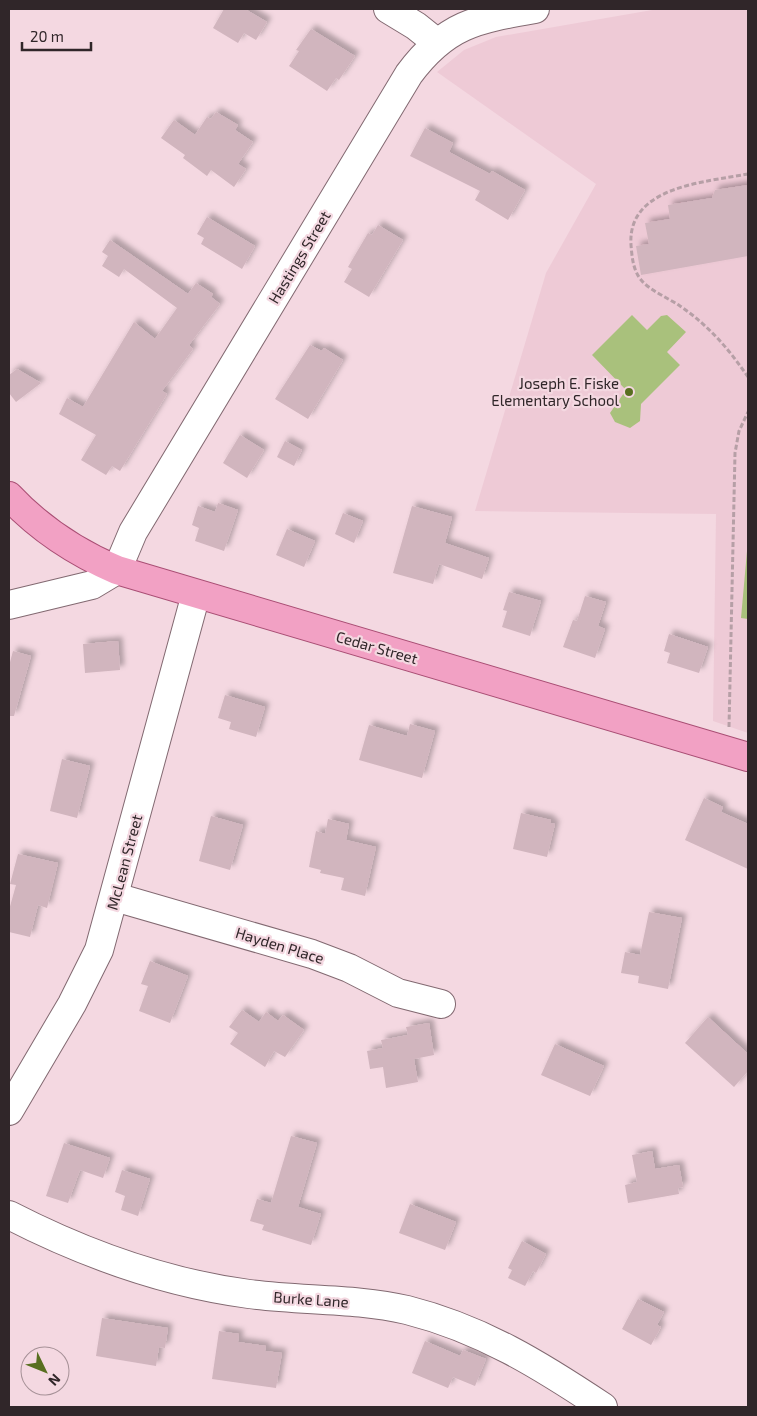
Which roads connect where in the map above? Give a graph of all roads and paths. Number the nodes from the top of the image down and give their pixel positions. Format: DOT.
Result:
graph roads {
  1 [pos="388,9"];
  2 [pos="535,9"];
  3 [pos="436,42"];
  4 [pos="748,174"];
  5 [pos="748,377"];
  6 [pos="748,412"];
  7 [pos="9,496"];
  8 [pos="117,570"];
  9 [pos="196,594"];
  10 [pos="9,606"];
  11 [pos="728,729"];
  12 [pos="748,757"];
  13 [pos="115,897"];
  14 [pos="441,1004"];
  15 [pos="9,1111"];
  16 [pos="9,1215"];
  17 [pos="603,1407"];
  1 -- 3 [label="street"];
  2 -- 3 [label="street, Hastings Street"];
  3 -- 8 [label="street, Hastings Street"];
  4 -- 5 [label="path"];
  6 -- 11 [label="path"];
  7 -- 8 [label="main road, Cedar Street"];
  8 -- 9 [label="main road, Cedar Street"];
  8 -- 10 [label="street"];
  9 -- 12 [label="main road, Cedar Street"];
  9 -- 13 [label="street, McLean Street"];
  13 -- 14 [label="street, Hayden Place"];
  13 -- 15 [label="street, McLean Street"];
  16 -- 17 [label="street, Burke Lane"];
}
